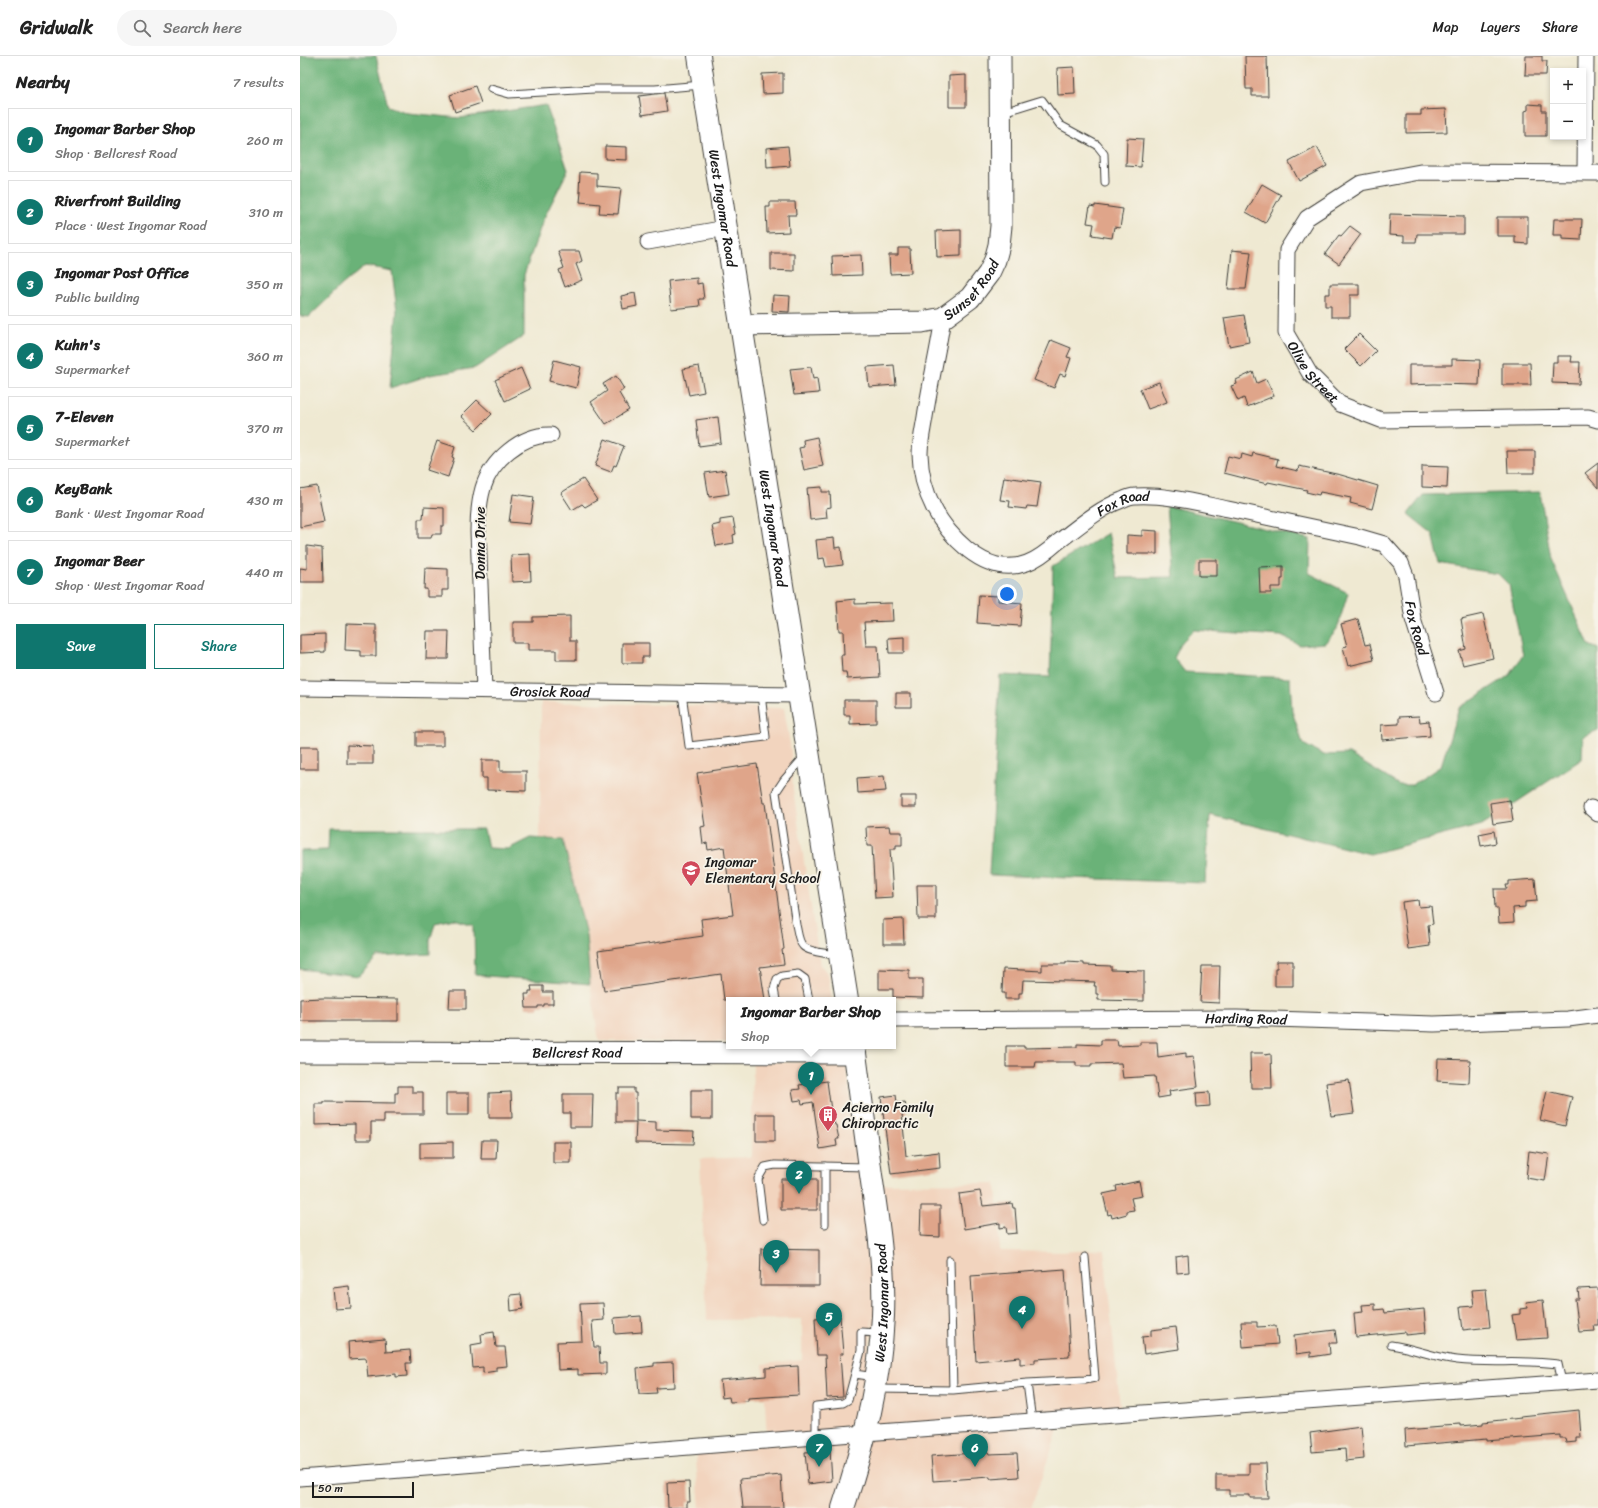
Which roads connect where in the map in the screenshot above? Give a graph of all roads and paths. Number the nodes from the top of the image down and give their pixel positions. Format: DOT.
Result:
graph roads {
  1 [pos="699,56"];
  2 [pos="1000,56"];
  3 [pos="1586,56"];
  4 [pos="704,85"];
  5 [pos="491,89"];
  6 [pos="1000,113"];
  7 [pos="1592,172"];
  8 [pos="1105,182"];
  9 [pos="726,228"];
  10 [pos="648,242"];
  11 [pos="943,318"];
  12 [pos="741,325"];
  13 [pos="1598,420"];
  14 [pos="551,435"];
  15 [pos="300,688"];
  16 [pos="484,690"];
  17 [pos="682,693"];
  18 [pos="1436,693"];
  19 [pos="761,694"];
  20 [pos="799,695"];
  21 [pos="808,752"];
  22 [pos="840,956"];
  23 [pos="775,997"];
  24 [pos="808,997"];
  25 [pos="847,997"];
  26 [pos="1598,1015"];
  27 [pos="896,1020"];
  28 [pos="780,1049"];
  29 [pos="854,1049"];
  30 [pos="300,1052"];
  31 [pos="825,1166"];
  32 [pos="870,1167"];
  33 [pos="763,1220"];
  34 [pos="826,1224"];
  35 [pos="1085,1257"];
  36 [pos="950,1260"];
  37 [pos="882,1332"];
  38 [pos="1391,1345"];
  39 [pos="855,1374"];
  40 [pos="1598,1380"];
  41 [pos="1562,1382"];
  42 [pos="876,1383"];
  43 [pos="1027,1383"];
  44 [pos="953,1390"];
  45 [pos="1032,1421"];
  46 [pos="865,1433"];
  47 [pos="816,1437"];
  48 [pos="300,1478"];
  49 [pos="843,1508"];
  1 -- 4 [label="main road, West Ingomar Road"];
  2 -- 6 [label="street, Sunset Road"];
  3 -- 7 [label="street"];
  4 -- 5 [label="lane"];
  4 -- 9 [label="main road, West Ingomar Road"];
  6 -- 8 [label="lane"];
  6 -- 11 [label="street, Sunset Road"];
  7 -- 13 [label="street, Olive Street"];
  9 -- 10 [label="street"];
  9 -- 12 [label="main road, West Ingomar Road"];
  11 -- 12 [label="street, Sunset Road"];
  11 -- 18 [label="street, Fox Road"];
  12 -- 20 [label="main road, West Ingomar Road"];
  14 -- 16 [label="street, Donna Drive"];
  15 -- 16 [label="street, Grosick Road"];
  16 -- 17 [label="street, Grosick Road"];
  17 -- 19 [label="street, Grosick Road"];
  17 -- 19 [label="lane"];
  19 -- 20 [label="street, Grosick Road"];
  20 -- 21 [label="main road, West Ingomar Road"];
  21 -- 22 [label="main road, West Ingomar Road"];
  21 -- 22 [label="lane"];
  22 -- 25 [label="main road, West Ingomar Road"];
  23 -- 24 [label="lane"];
  26 -- 27 [label="street, Harding Road"];
  28 -- 29 [label="street, Bellcrest Road"];
  28 -- 30 [label="street, Bellcrest Road"];
  29 -- 32 [label="main road, West Ingomar Road"];
  31 -- 32 [label="lane"];
  31 -- 33 [label="lane"];
  31 -- 34 [label="lane"];
  32 -- 37 [label="main road, West Ingomar Road"];
  35 -- 43 [label="lane"];
  36 -- 44 [label="lane"];
  37 -- 39 [label="lane"];
  37 -- 42 [label="main road, West Ingomar Road"];
  38 -- 41 [label="lane"];
  39 -- 42 [label="lane"];
  39 -- 47 [label="lane"];
  40 -- 41 [label="street"];
  41 -- 45 [label="street"];
  42 -- 44 [label="lane"];
  42 -- 46 [label="main road, West Ingomar Road"];
  43 -- 44 [label="lane"];
  43 -- 45 [label="lane"];
  45 -- 46 [label="street"];
  46 -- 47 [label="street"];
  46 -- 49 [label="main road, West Ingomar Road"];
  47 -- 48 [label="street"];
}
